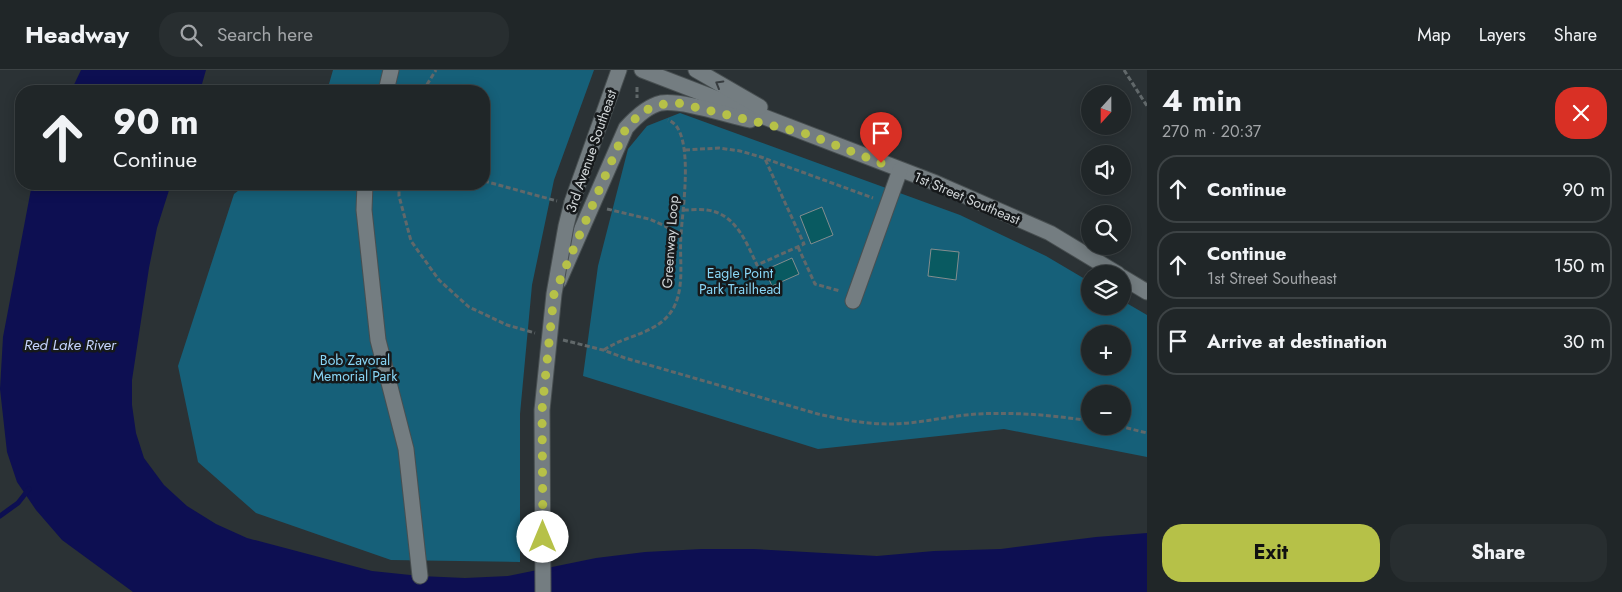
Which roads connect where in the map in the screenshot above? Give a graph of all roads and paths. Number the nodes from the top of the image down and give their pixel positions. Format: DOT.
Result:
graph roads {
  1 [pos="391,70"];
  2 [pos="436,70"];
  3 [pos="619,70"];
  4 [pos="642,70"];
  5 [pos="696,70"];
  6 [pos="1124,70"];
  7 [pos="387,85"];
  8 [pos="427,85"];
  9 [pos="637,87"];
  10 [pos="638,101"];
  11 [pos="1147,106"];
  12 [pos="662,118"];
  13 [pos="807,134"];
  14 [pos="685,150"];
  15 [pos="765,158"];
  16 [pos="900,170"];
  17 [pos="366,190"];
  18 [pos="399,190"];
  19 [pos="888,203"];
  20 [pos="684,210"];
  21 [pos="798,247"];
  22 [pos="1103,265"];
  23 [pos="1131,282"];
  24 [pos="1147,292"];
  25 [pos="554,294"];
  26 [pos="854,299"];
  27 [pos="536,333"];
  28 [pos="555,338"];
  29 [pos="603,350"];
  30 [pos="1081,419"];
  31 [pos="1131,429"];
  32 [pos="1147,433"];
  33 [pos="420,576"];
  34 [pos="543,592"];
  1 -- 7 [label="street"];
  2 -- 8 [label="path"];
  3 -- 25 [label="street, 3rd Avenue Southeast, bridge"];
  4 -- 13 [label="street, 1st Street Southeast"];
  13 -- 5 [label="street, one-way"];
  6 -- 11 [label="path"];
  9 -- 10 [label="path"];
  12 -- 14 [label="path, Greenway Loop"];
  13 -- 16 [label="street, 1st Street Southeast"];
  13 -- 25 [label="street, bridge"];
  14 -- 15 [label="path"];
  14 -- 20 [label="path, Greenway Loop"];
  15 -- 19 [label="path"];
  15 -- 21 [label="path"];
  16 -- 19 [label="street"];
  16 -- 22 [label="street, 1st Street Southeast"];
  17 -- 33 [label="street"];
  18 -- 27 [label="path"];
  19 -- 26 [label="street"];
  20 -- 21 [label="path"];
  20 -- 29 [label="path, Greenway Loop"];
  21 -- 26 [label="path"];
  23 -- 24 [label="street"];
  25 -- 34 [label="street, 3rd Avenue Southeast, bridge"];
  28 -- 29 [label="path"];
  29 -- 30 [label="path"];
  31 -- 32 [label="path"];
}
